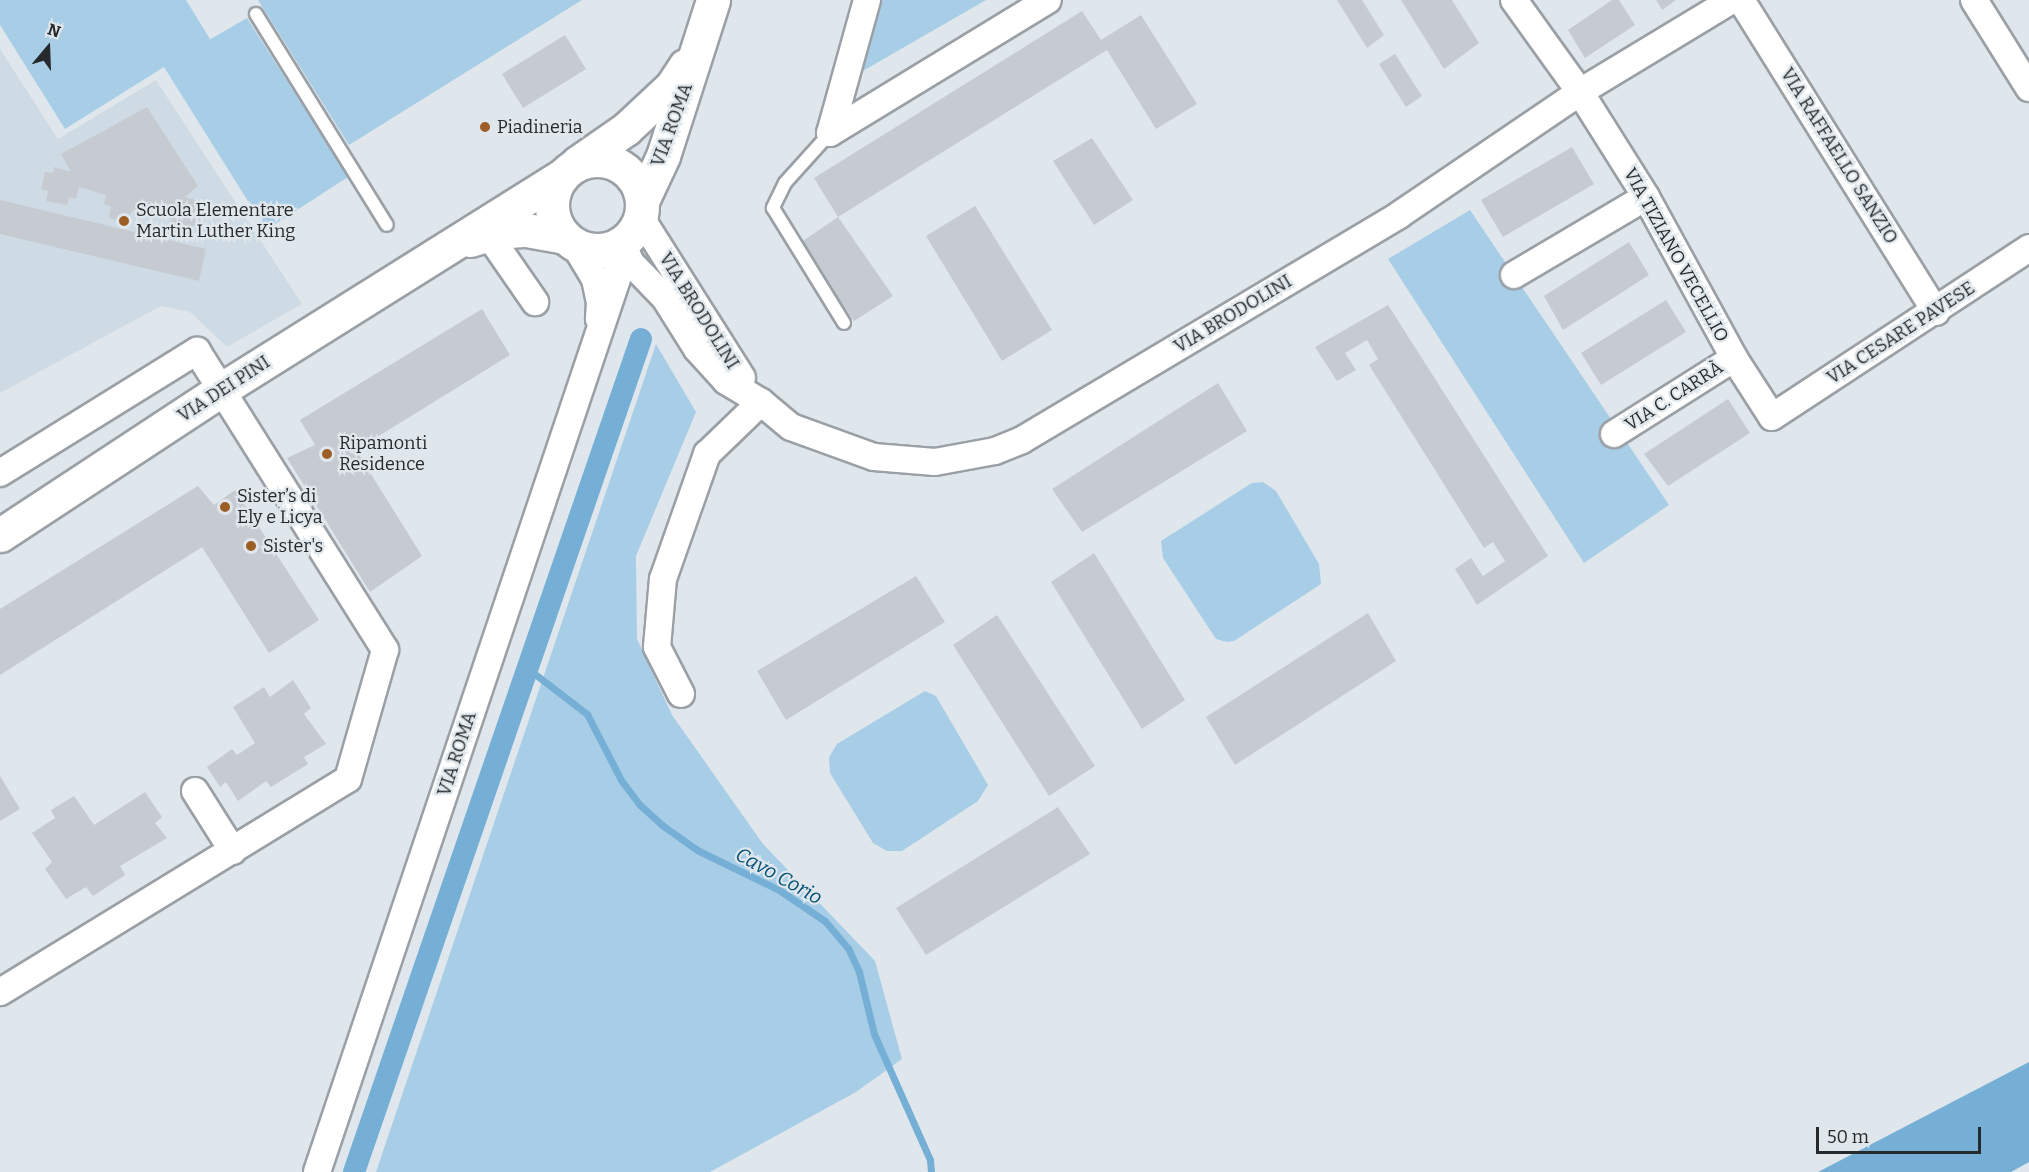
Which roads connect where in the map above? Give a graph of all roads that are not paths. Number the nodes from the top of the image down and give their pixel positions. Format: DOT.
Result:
graph roads {
  1 [pos="712,0"];
  2 [pos="867,0"];
  3 [pos="1048,0"];
  4 [pos="1514,0"];
  5 [pos="1732,0"];
  6 [pos="1741,0"];
  7 [pos="1974,0"];
  8 [pos="256,14"];
  9 [pos="698,47"];
  10 [pos="2029,88"];
  11 [pos="1580,92"];
  12 [pos="830,133"];
  13 [pos="567,170"];
  14 [pos="1646,197"];
  15 [pos="387,225"];
  16 [pos="630,227"];
  17 [pos="488,234"];
  18 [pos="569,241"];
  19 [pos="451,247"];
  20 [pos="2029,248"];
  21 [pos="1514,275"];
  22 [pos="535,302"];
  23 [pos="1936,312"];
  24 [pos="844,323"];
  25 [pos="597,337"];
  26 [pos="1734,358"];
  27 [pos="222,389"];
  28 [pos="760,402"];
  29 [pos="1772,417"];
  30 [pos="1614,435"];
  31 [pos="0,473"];
  32 [pos="0,535"];
  33 [pos="681,694"];
  34 [pos="195,791"];
  35 [pos="233,851"];
  36 [pos="0,992"];
  37 [pos="317,1172"];
  1 -- 9 [label="street, VIA ROMA"];
  2 -- 12 [label="street"];
  3 -- 12 [label="street"];
  4 -- 11 [label="street"];
  5 -- 11 [label="street, VIA BRODOLINI"];
  6 -- 23 [label="street, VIA RAFFAELLO SANZIO"];
  7 -- 10 [label="street"];
  8 -- 15 [label="lane"];
  9 -- 13 [label="street, VIA ROMA"];
  9 -- 16 [label="street, VIA ROMA"];
  11 -- 14 [label="street, VIA TIZIANO VECELLIO"];
  11 -- 28 [label="street, VIA BRODOLINI"];
  12 -- 24 [label="lane"];
  13 -- 16 [label="street"];
  13 -- 18 [label="street"];
  13 -- 19 [label="street, VIA DEI PINI"];
  14 -- 21 [label="street"];
  14 -- 26 [label="street, VIA TIZIANO VECELLIO"];
  16 -- 18 [label="street"];
  16 -- 25 [label="street, VIA ROMA"];
  16 -- 28 [label="street, VIA BRODOLINI"];
  17 -- 18 [label="street, VIA DEI PINI"];
  17 -- 19 [label="street, VIA DEI PINI"];
  17 -- 22 [label="street"];
  18 -- 25 [label="street, VIA ROMA"];
  19 -- 27 [label="street, VIA DEI PINI"];
  20 -- 23 [label="street, VIA CESARE PAVESE"];
  23 -- 29 [label="street, VIA CESARE PAVESE"];
  25 -- 37 [label="street, VIA ROMA"];
  26 -- 29 [label="street, VIA TIZIANO VECELLIO"];
  26 -- 30 [label="street, VIA C. CARRÀ"];
  27 -- 31 [label="street"];
  27 -- 32 [label="street, VIA DEI PINI"];
  27 -- 35 [label="street"];
  28 -- 33 [label="street"];
  34 -- 35 [label="street"];
  35 -- 36 [label="street"];
}
